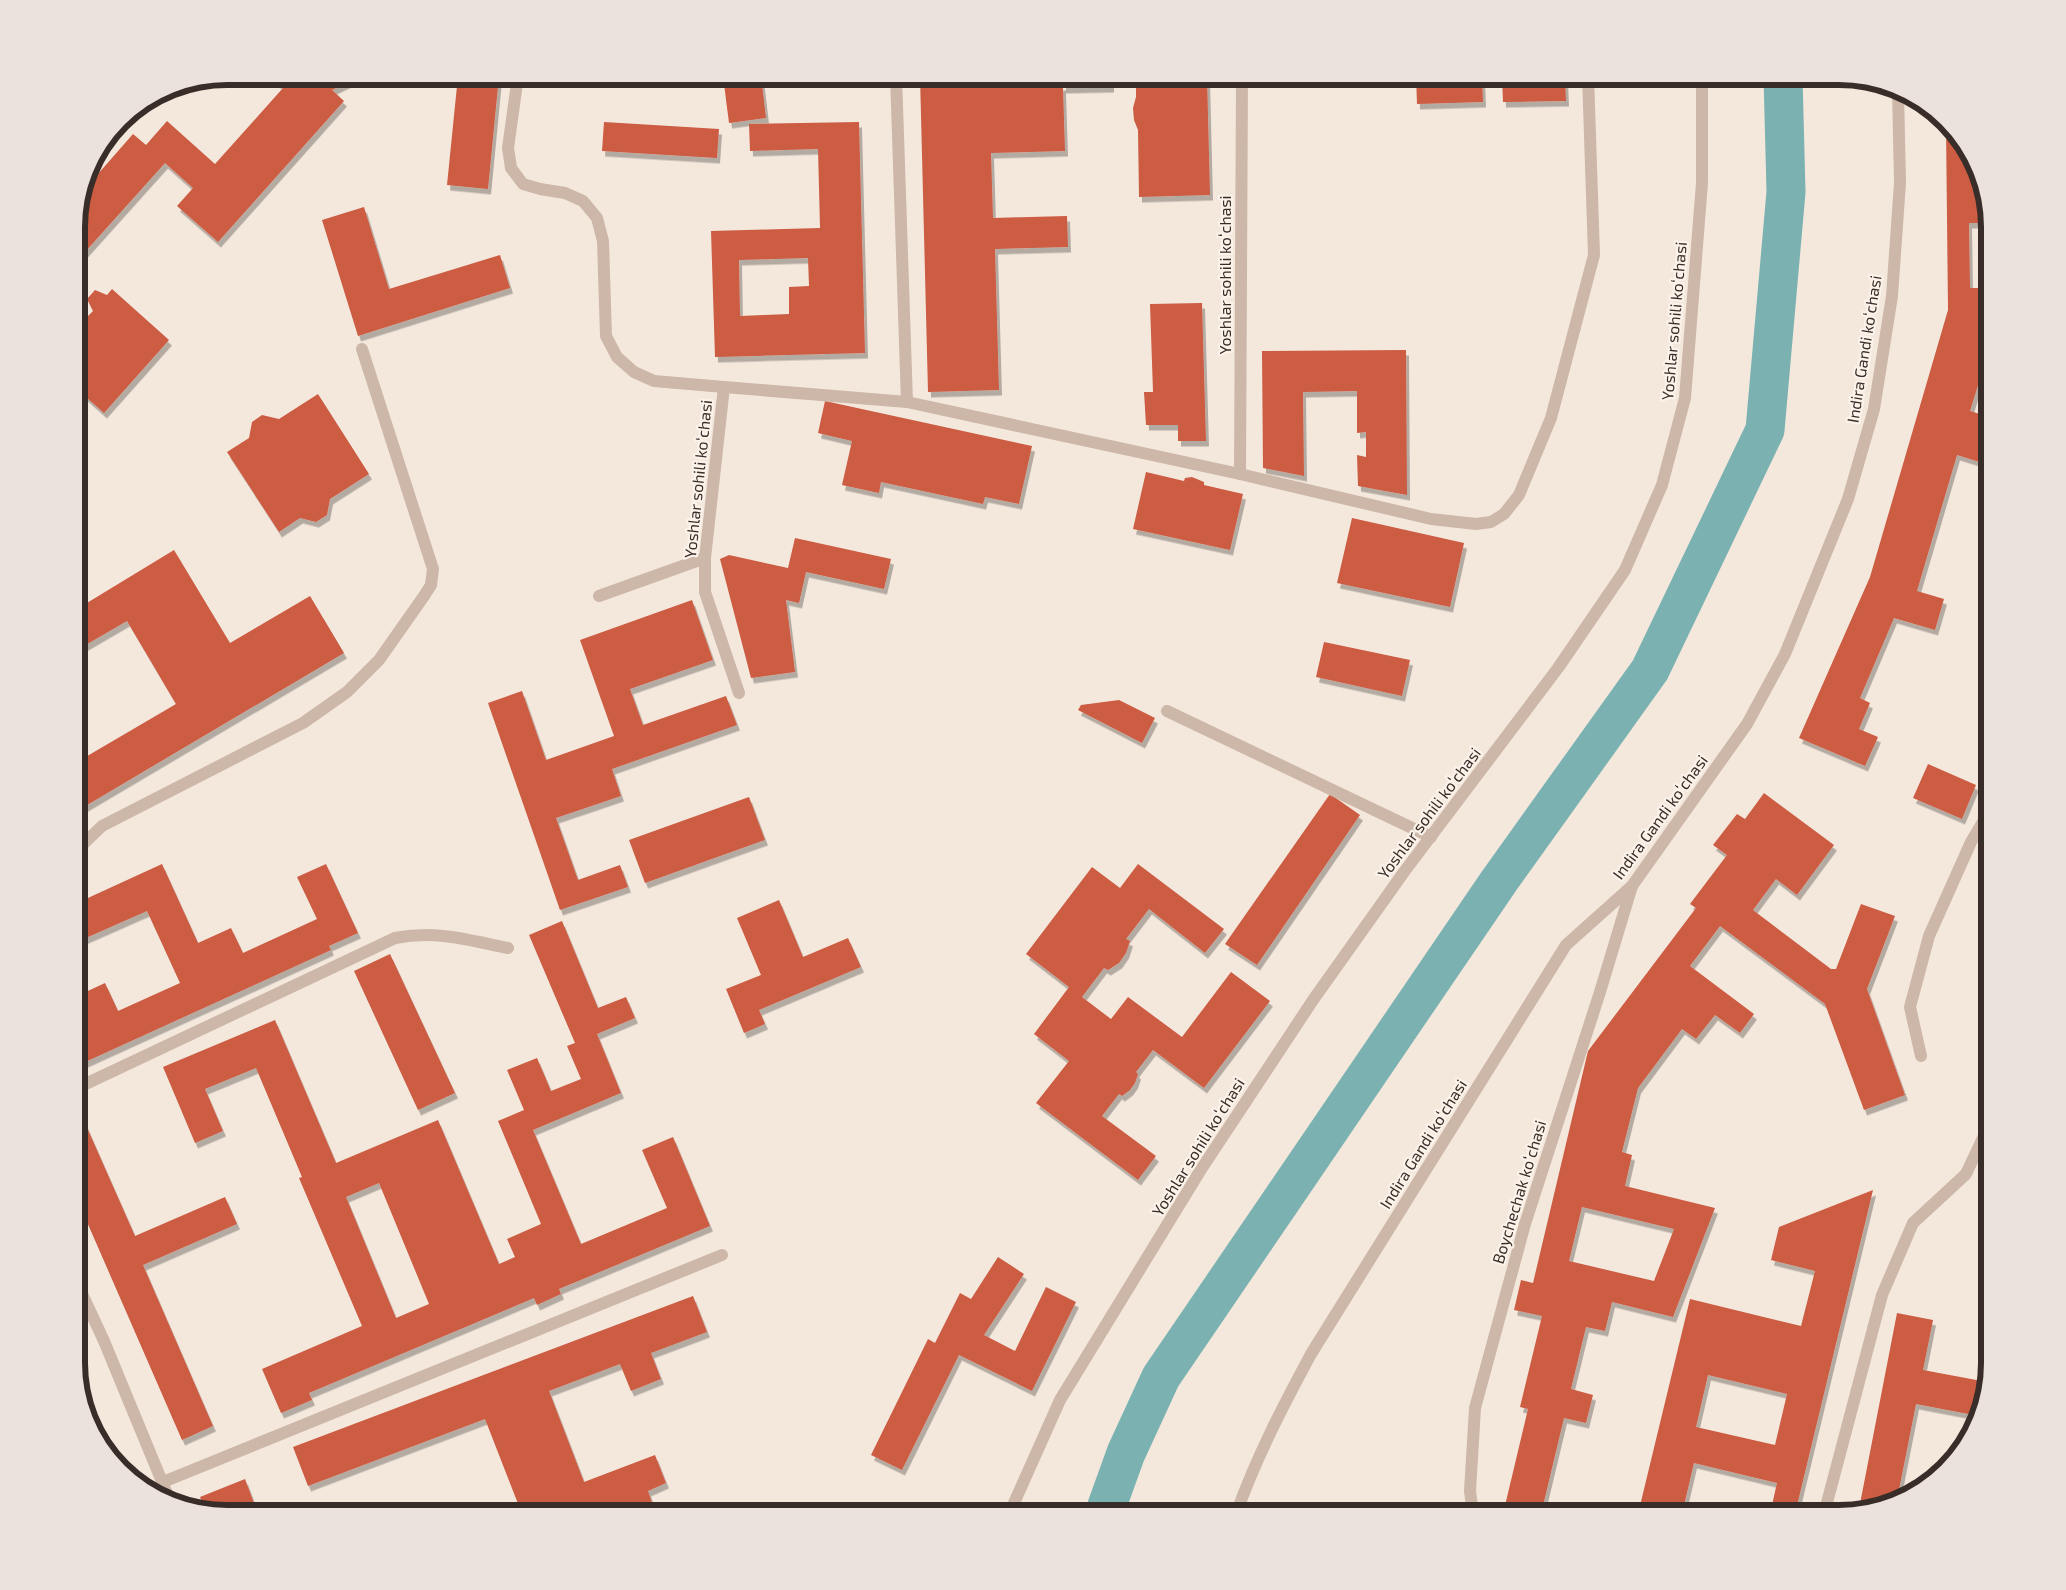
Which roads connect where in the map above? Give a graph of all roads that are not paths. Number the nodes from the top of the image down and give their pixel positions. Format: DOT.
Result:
graph roads {
  1 [pos="517,85"];
  2 [pos="896,85"];
  3 [pos="1242,85"];
  4 [pos="1588,85"];
  5 [pos="1702,85"];
  6 [pos="1898,98"];
  7 [pos="362,349"];
  8 [pos="724,387"];
  9 [pos="907,402"];
  10 [pos="1240,474"];
  11 [pos="705,558"];
  12 [pos="599,596"];
  13 [pos="739,693"];
  14 [pos="1167,711"];
  15 [pos="1981,825"];
  16 [pos="1431,837"];
  17 [pos="85,842"];
  18 [pos="1632,886"];
  19 [pos="508,948"];
  20 [pos="1921,1056"];
  21 [pos="85,1084"];
  22 [pos="1981,1142"];
  23 [pos="722,1255"];
  24 [pos="85,1302"];
  25 [pos="163,1482"];
  26 [pos="166,1491"];
  27 [pos="1014,1505"];
  28 [pos="1239,1505"];
  29 [pos="1472,1505"];
  30 [pos="1826,1505"];
  1 -- 8 [label="street"];
  2 -- 9 [label="street"];
  3 -- 10 [label="street, Yoshlar sohili koʻchasi"];
  4 -- 10 [label="street, Yoshlar sohili koʻchasi"];
  5 -- 16 [label="street, Yoshlar sohili koʻchasi"];
  6 -- 18 [label="street, Indira Gandi koʻchasi"];
  7 -- 17 [label="street"];
  8 -- 9 [label="street, Yoshlar sohili koʻchasi"];
  8 -- 11 [label="street, Yoshlar sohili koʻchasi"];
  9 -- 10 [label="street, Yoshlar sohili koʻchasi"];
  11 -- 12 [label="street"];
  11 -- 13 [label="street, Yoshlar sohili koʻchasi"];
  14 -- 16 [label="street"];
  15 -- 20 [label="street"];
  16 -- 27 [label="street, Yoshlar sohili koʻchasi"];
  18 -- 28 [label="street, Indira Gandi koʻchasi"];
  18 -- 29 [label="street, Boychechak koʻchasi"];
  19 -- 21 [label="street"];
  22 -- 30 [label="street"];
  23 -- 25 [label="street"];
  24 -- 25 [label="street"];
  25 -- 26 [label="street"];
}
